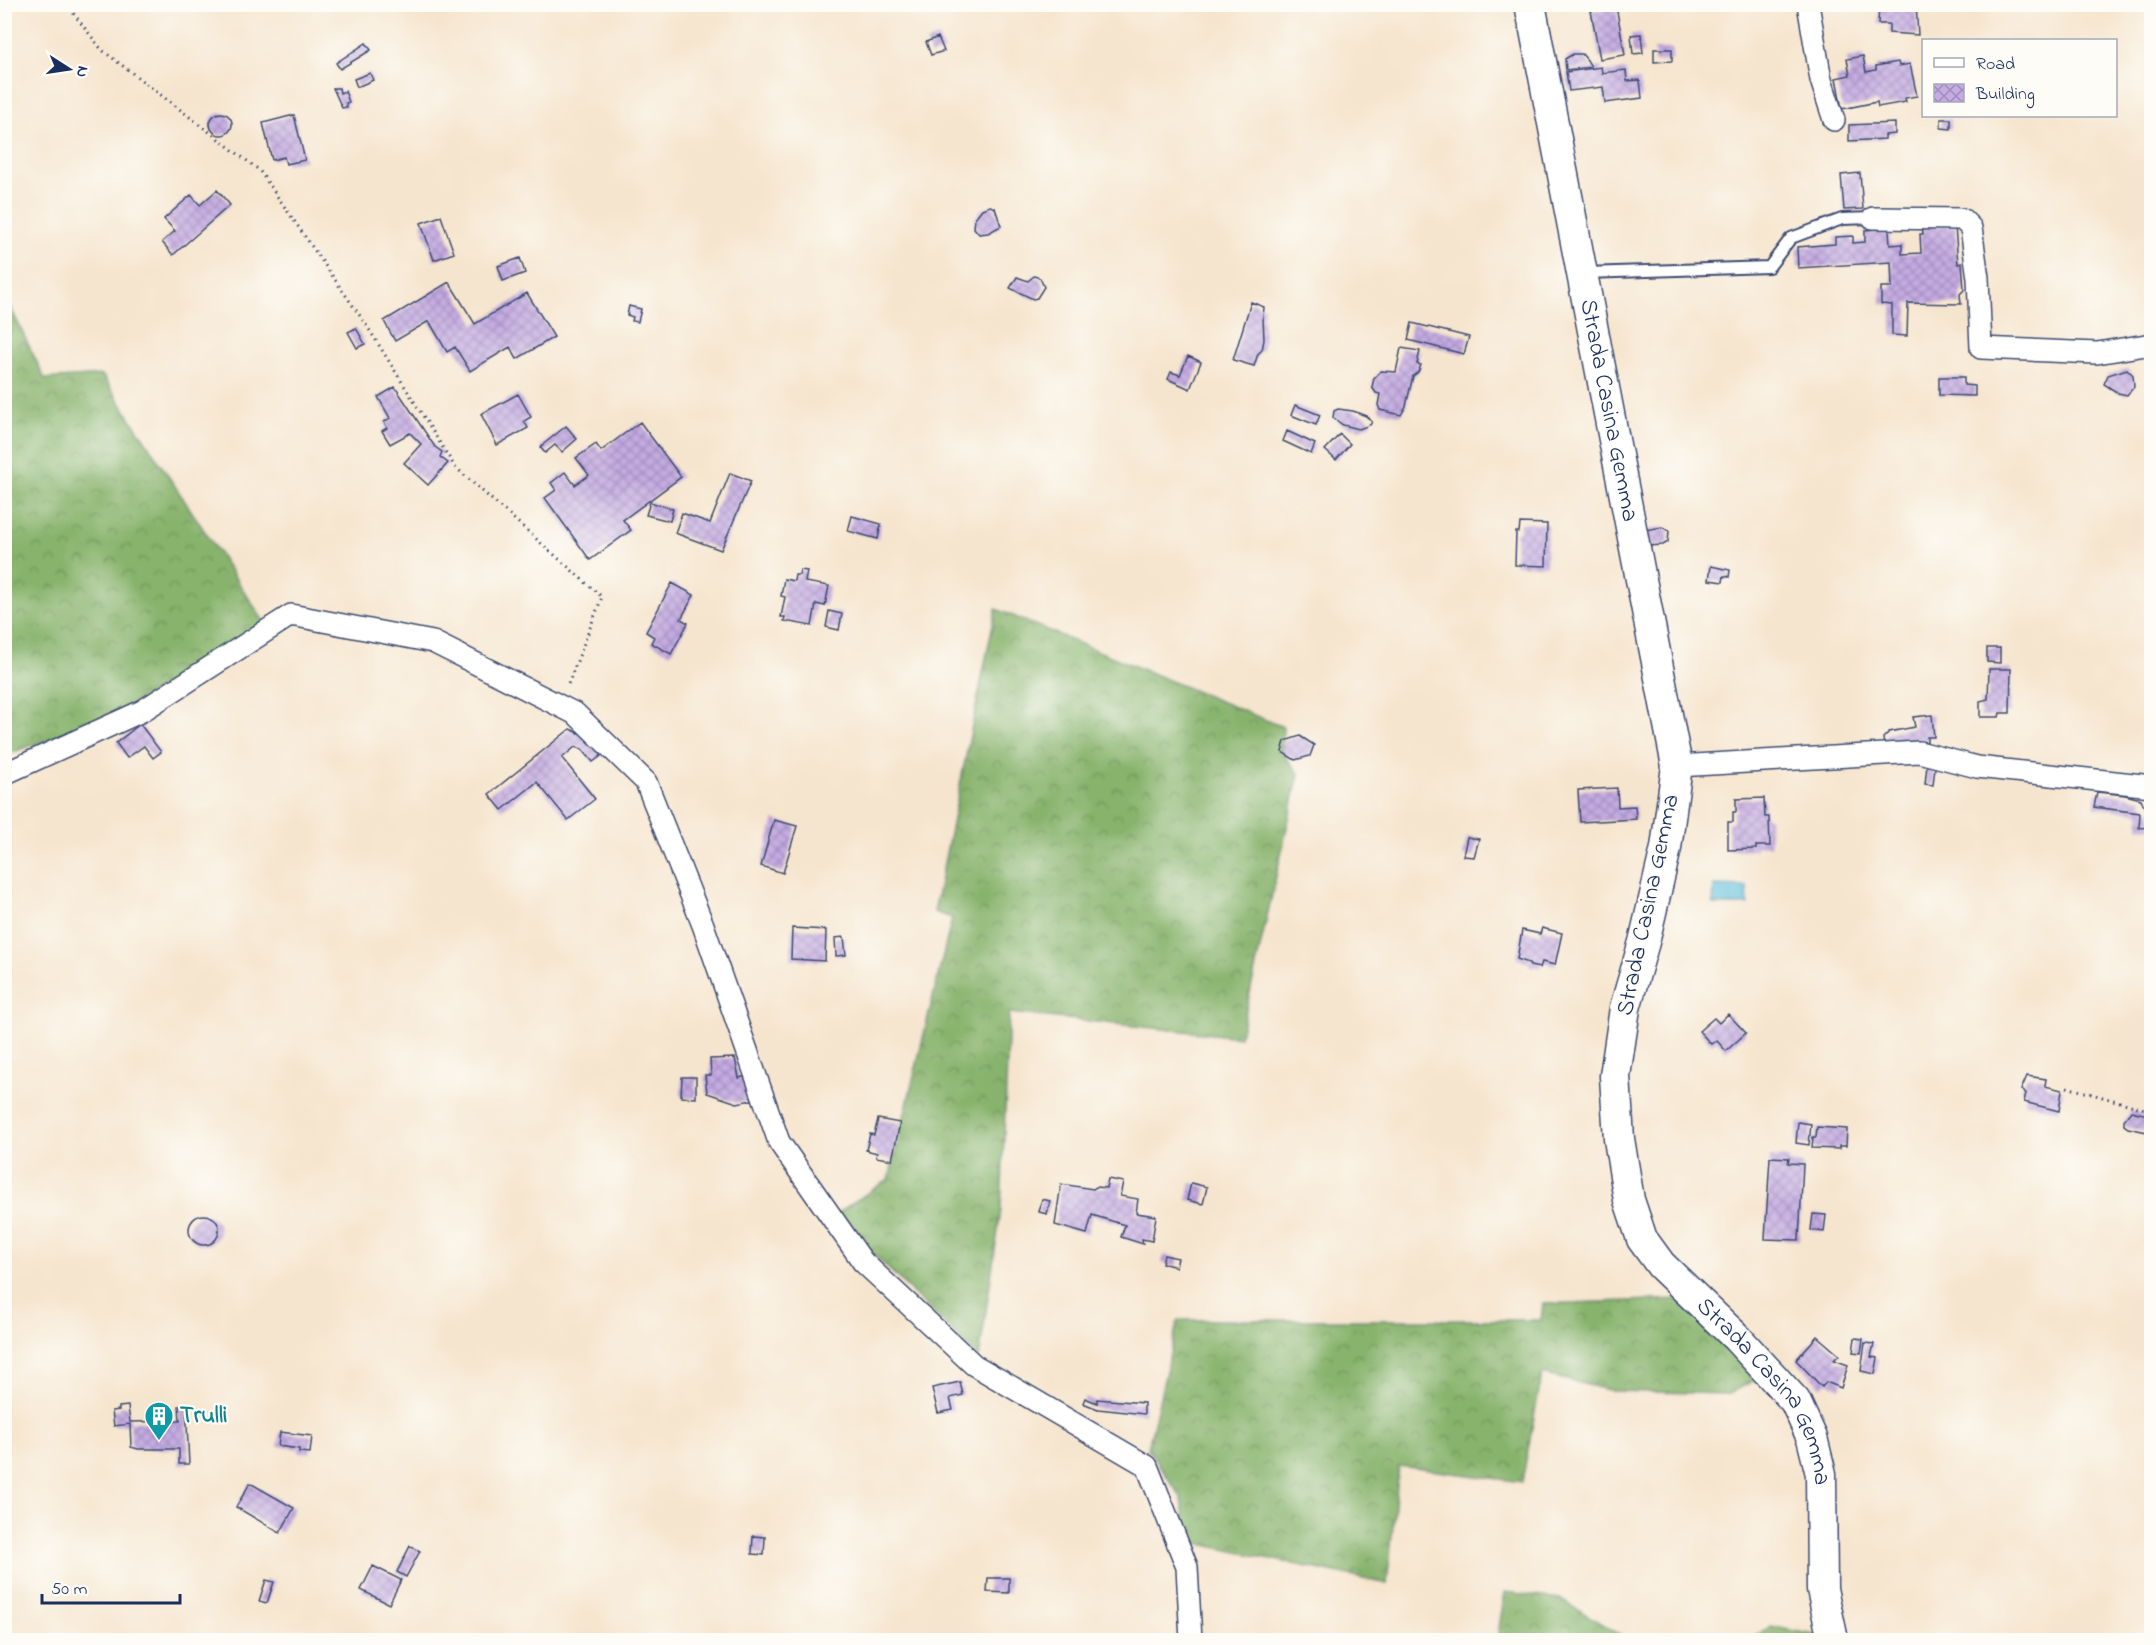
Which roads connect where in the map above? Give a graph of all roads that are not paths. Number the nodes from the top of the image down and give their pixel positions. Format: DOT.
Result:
graph roads {
  1 [pos="1530,4"];
  2 [pos="1808,4"];
  3 [pos="1834,120"];
  4 [pos="1873,218"];
  5 [pos="1582,273"];
  6 [pos="2151,344"];
  7 [pos="1677,766"];
  8 [pos="4,774"];
  9 [pos="2151,786"];
  10 [pos="1191,1641"];
  11 [pos="1833,1641"];
  1 -- 5 [label="street, Strada Casina Gemma"];
  2 -- 3 [label="street"];
  4 -- 5 [label="lane"];
  4 -- 6 [label="street"];
  5 -- 7 [label="street, Strada Casina Gemma"];
  7 -- 9 [label="street"];
  7 -- 11 [label="street, Strada Casina Gemma"];
  8 -- 10 [label="street"];
}
